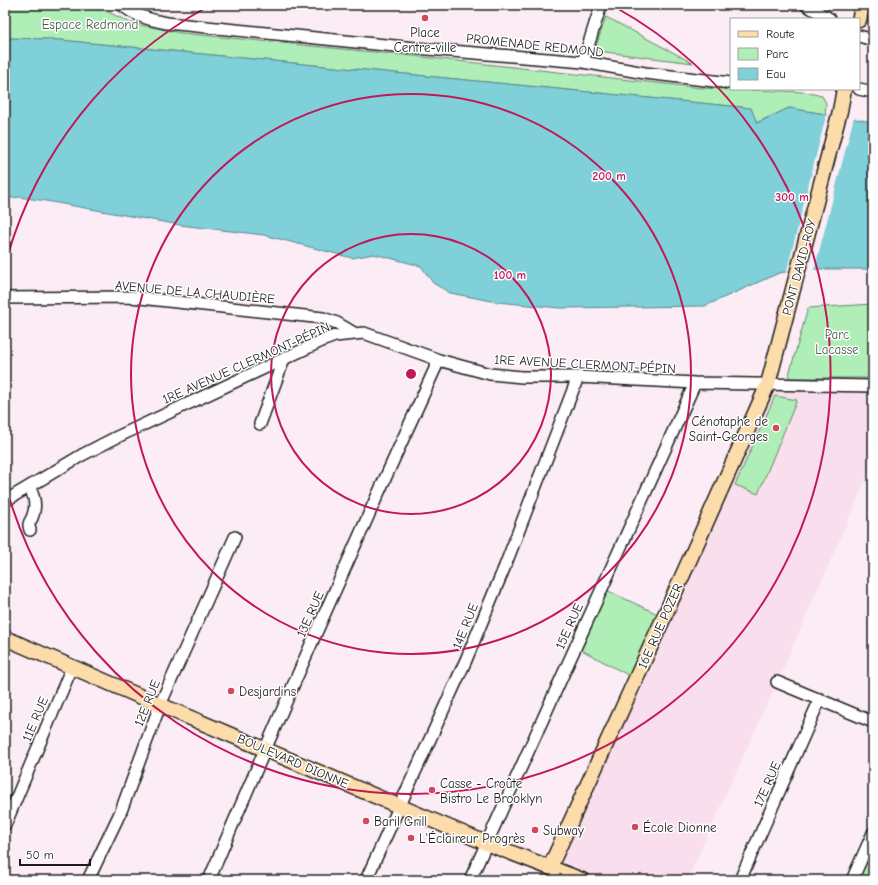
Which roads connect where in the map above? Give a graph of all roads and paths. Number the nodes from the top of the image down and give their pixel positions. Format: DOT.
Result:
graph roads {
  1 [pos="601,5"];
  2 [pos="806,5"];
  3 [pos="863,5"];
  4 [pos="123,6"];
  5 [pos="828,18"];
  6 [pos="860,18"];
  7 [pos="860,36"];
  8 [pos="873,40"];
  9 [pos="583,62"];
  10 [pos="730,83"];
  11 [pos="860,89"];
  12 [pos="844,90"];
  13 [pos="873,92"];
  14 [pos="5,298"];
  15 [pos="354,334"];
  16 [pos="284,359"];
  17 [pos="439,360"];
  18 [pos="578,377"];
  19 [pos="695,383"];
  20 [pos="768,384"];
  21 [pos="873,386"];
  22 [pos="260,424"];
  23 [pos="29,487"];
  24 [pos="5,501"];
  25 [pos="30,530"];
  26 [pos="235,537"];
  27 [pos="5,638"];
  28 [pos="72,667"];
  29 [pos="777,682"];
  30 [pos="820,699"];
  31 [pos="160,705"];
  32 [pos="873,722"];
  33 [pos="265,749"];
  34 [pos="400,805"];
  35 [pos="5,825"];
  36 [pos="873,833"];
  37 [pos="486,842"];
  38 [pos="550,867"];
  39 [pos="88,880"];
  40 [pos="209,880"];
  41 [pos="366,880"];
  42 [pos="470,880"];
  43 [pos="582,880"];
  44 [pos="740,880"];
  45 [pos="852,880"];
  1 -- 9 [label="street"];
  2 -- 5 [label="street"];
  3 -- 6 [label="main road"];
  4 -- 9 [label="street, PROMENADE REDMOND"];
  7 -- 8 [label="street"];
  9 -- 10 [label="street, PROMENADE REDMOND"];
  11 -- 13 [label="street"];
  12 -- 20 [label="main road, PONT DAVID-ROY"];
  14 -- 15 [label="street, AVENUE DE LA CHAUDIÈRE"];
  15 -- 16 [label="street, 1RE AVENUE CLERMONT-PÉPIN"];
  15 -- 17 [label="street, 1RE AVENUE CLERMONT-PÉPIN"];
  16 -- 22 [label="street"];
  16 -- 23 [label="street, 1RE AVENUE CLERMONT-PÉPIN"];
  17 -- 18 [label="street, 1RE AVENUE CLERMONT-PÉPIN"];
  17 -- 33 [label="street, 13E RUE"];
  18 -- 19 [label="street, 1RE AVENUE CLERMONT-PÉPIN"];
  18 -- 34 [label="street, 14E RUE"];
  19 -- 20 [label="street, 1RE AVENUE CLERMONT-PÉPIN"];
  19 -- 37 [label="street, 15E RUE"];
  20 -- 21 [label="street, 1RE AVENUE CLERMONT-PÉPIN"];
  20 -- 38 [label="main road, 16E RUE POZER"];
  23 -- 24 [label="street, 1RE AVENUE CLERMONT-PÉPIN"];
  23 -- 25 [label="street"];
  26 -- 31 [label="street, 12E RUE"];
  27 -- 28 [label="main road, BOULEVARD DIONNE"];
  28 -- 31 [label="main road, BOULEVARD DIONNE"];
  28 -- 35 [label="street, 11E RUE"];
  29 -- 30 [label="street"];
  30 -- 32 [label="street"];
  30 -- 44 [label="street, 17E RUE"];
  31 -- 33 [label="main road, BOULEVARD DIONNE"];
  31 -- 39 [label="street, 12E RUE"];
  33 -- 34 [label="main road, BOULEVARD DIONNE"];
  33 -- 40 [label="street, 13E RUE"];
  34 -- 37 [label="main road, BOULEVARD DIONNE"];
  34 -- 41 [label="street, 14E RUE"];
  36 -- 45 [label="street"];
  37 -- 38 [label="main road, BOULEVARD DIONNE"];
  37 -- 42 [label="street, 15E RUE"];
  38 -- 43 [label="main road, BOULEVARD DIONNE"];
}
